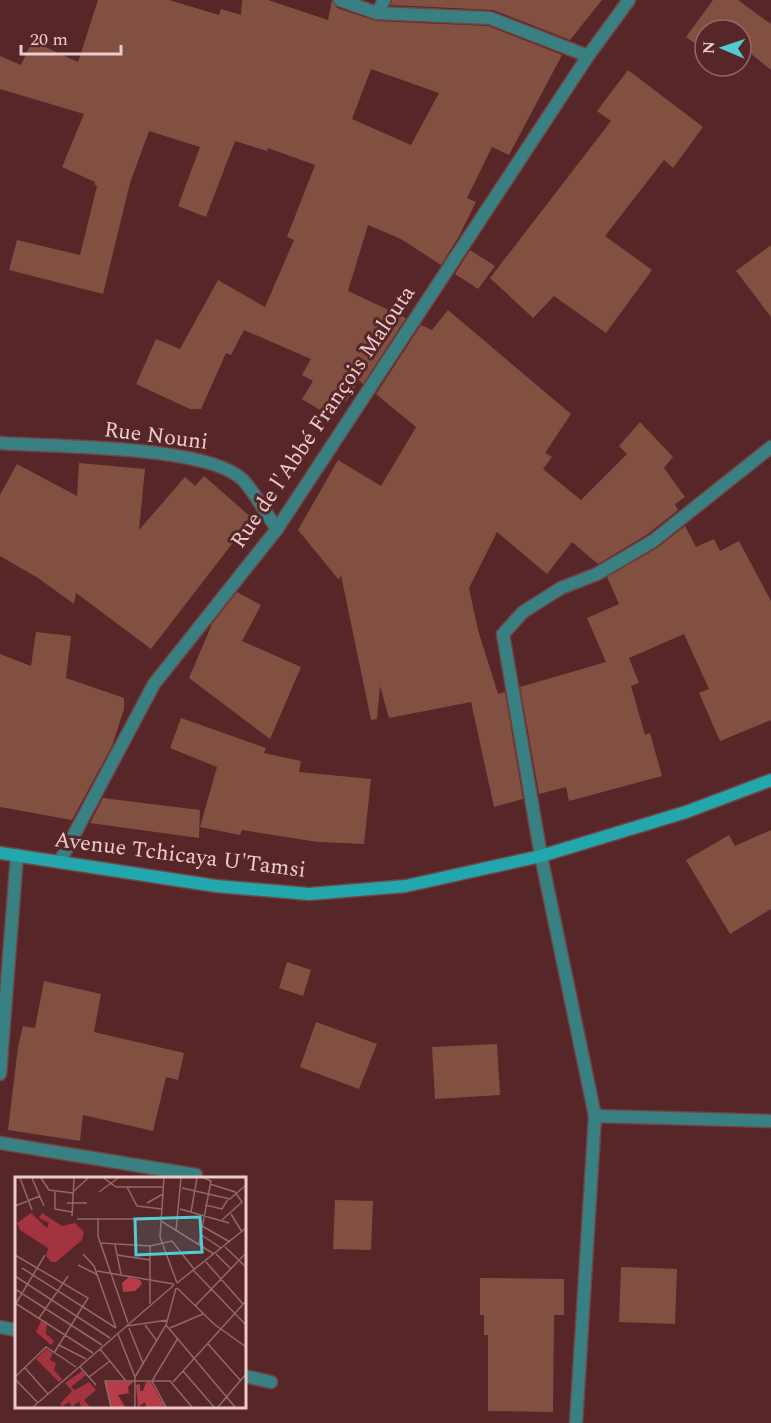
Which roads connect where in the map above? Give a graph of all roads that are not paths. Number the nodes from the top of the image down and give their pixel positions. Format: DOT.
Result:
graph roads {
  1 [pos="340,0"];
  2 [pos="384,0"];
  3 [pos="628,0"];
  4 [pos="376,13"];
  5 [pos="588,56"];
  6 [pos="0,443"];
  7 [pos="771,447"];
  8 [pos="277,529"];
  9 [pos="771,780"];
  10 [pos="0,853"];
  11 [pos="16,855"];
  12 [pos="542,856"];
  13 [pos="60,861"];
  14 [pos="0,1074"];
  15 [pos="595,1116"];
  16 [pos="771,1121"];
  17 [pos="0,1143"];
  18 [pos="196,1175"];
  19 [pos="0,1327"];
  20 [pos="15,1330"];
  21 [pos="246,1376"];
  22 [pos="271,1382"];
  23 [pos="576,1423"];
  1 -- 4 [label="street"];
  2 -- 4 [label="street"];
  3 -- 5 [label="street, Rue de l'Abbé François Malouta"];
  4 -- 5 [label="street"];
  5 -- 8 [label="street, Rue de l'Abbé François Malouta"];
  6 -- 8 [label="street, Rue Nouni"];
  7 -- 12 [label="street"];
  8 -- 13 [label="street, Rue de l'Abbé François Malouta"];
  9 -- 12 [label="street, Avenue Tchicaya U'Tamsi"];
  10 -- 11 [label="street, Avenue Tchicaya U'Tamsi"];
  11 -- 13 [label="street, Avenue Tchicaya U'Tamsi"];
  11 -- 14 [label="street"];
  12 -- 13 [label="street, Avenue Tchicaya U'Tamsi"];
  12 -- 15 [label="street"];
  15 -- 16 [label="street"];
  15 -- 23 [label="street"];
  17 -- 18 [label="street"];
  19 -- 20 [label="street"];
  21 -- 22 [label="street"];
}
